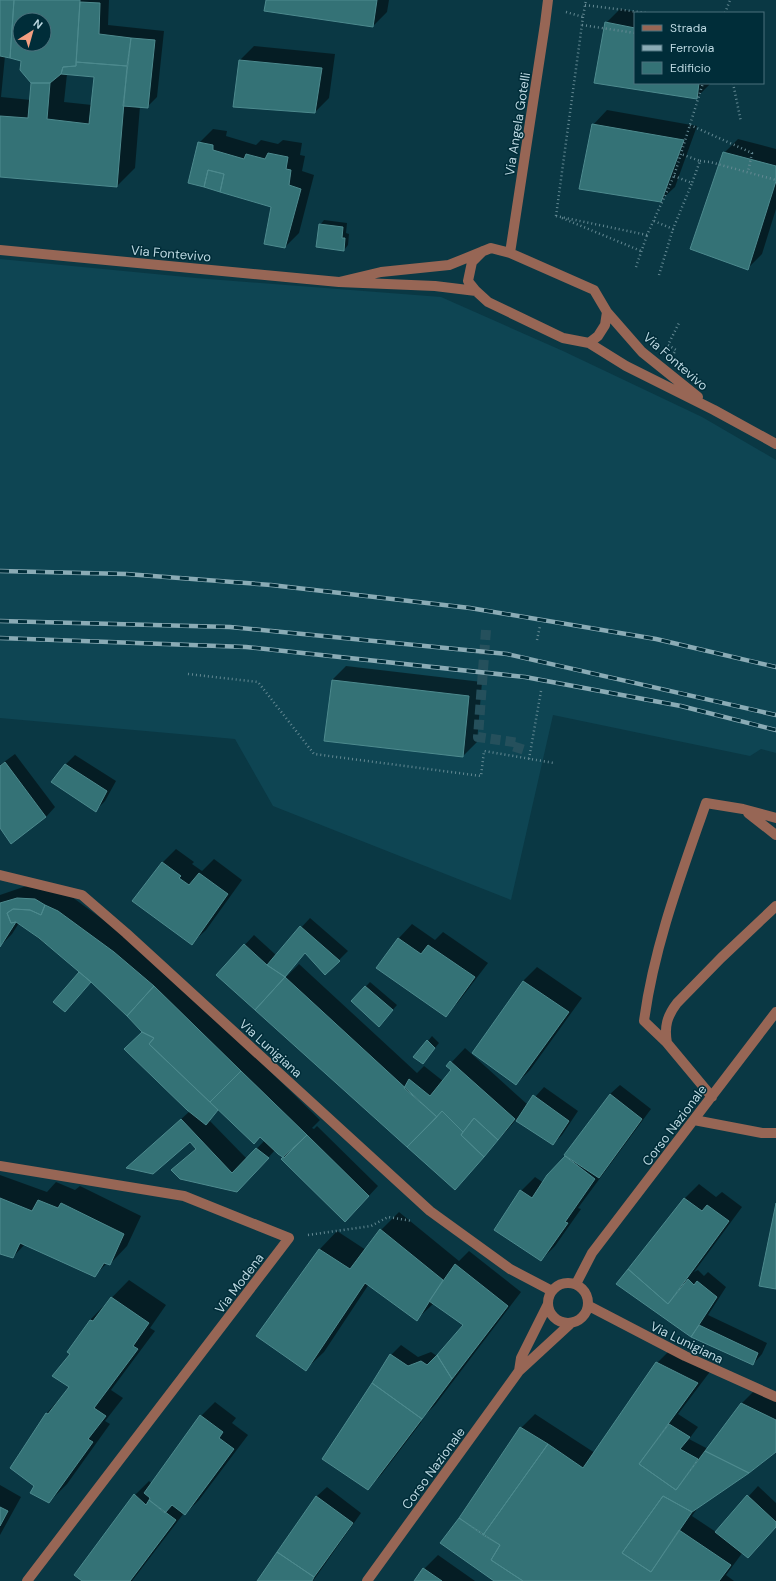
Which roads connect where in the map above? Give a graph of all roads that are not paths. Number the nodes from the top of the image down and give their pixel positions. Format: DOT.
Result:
graph roads {
  1 [pos="547,4"];
  2 [pos="0,250"];
  3 [pos="482,251"];
  4 [pos="510,253"];
  5 [pos="339,282"];
  6 [pos="476,291"];
  7 [pos="606,312"];
  8 [pos="589,343"];
  9 [pos="714,410"];
  10 [pos="776,444"];
  11 [pos="743,809"];
  12 [pos="776,818"];
  13 [pos="776,835"];
  14 [pos="0,875"];
  15 [pos="776,906"];
  16 [pos="776,1012"];
  17 [pos="667,1043"];
  18 [pos="712,1097"];
  19 [pos="694,1120"];
  20 [pos="776,1133"];
  21 [pos="0,1166"];
  22 [pos="576,1284"];
  23 [pos="552,1291"];
  24 [pos="548,1304"];
  25 [pos="589,1306"];
  26 [pos="570,1324"];
  27 [pos="519,1371"];
  28 [pos="776,1397"];
  29 [pos="28,1581"];
  30 [pos="367,1581"];
  1 -- 4 [label="street, Via Angela Gotelli"];
  2 -- 5 [label="street, Via Fontevivo"];
  3 -- 4 [label="street, Via Fontevivo"];
  3 -- 5 [label="street, Via Fontevivo"];
  3 -- 6 [label="street, Via Fontevivo"];
  4 -- 7 [label="street, Via Fontevivo"];
  5 -- 6 [label="street, Via Fontevivo"];
  6 -- 8 [label="street, Via Fontevivo"];
  7 -- 8 [label="street"];
  7 -- 9 [label="street, Via Fontevivo"];
  8 -- 9 [label="street, Via Fontevivo"];
  9 -- 10 [label="street, Via Fontevivo"];
  11 -- 12 [label="street"];
  11 -- 13 [label="street"];
  11 -- 17 [label="street"];
  14 -- 23 [label="street, Via Lunigiana"];
  15 -- 17 [label="street"];
  16 -- 18 [label="street, Corso Nazionale"];
  17 -- 18 [label="street"];
  18 -- 19 [label="street, Corso Nazionale"];
  19 -- 20 [label="street"];
  19 -- 22 [label="street, Corso Nazionale"];
  21 -- 29 [label="street, Via Modena"];
  22 -- 23 [label="street"];
  22 -- 25 [label="street"];
  23 -- 24 [label="street"];
  24 -- 26 [label="street"];
  24 -- 27 [label="street, Corso Nazionale"];
  25 -- 26 [label="street"];
  25 -- 28 [label="street, Via Lunigiana"];
  26 -- 27 [label="street, Corso Nazionale"];
  27 -- 30 [label="street, Corso Nazionale"];
}
